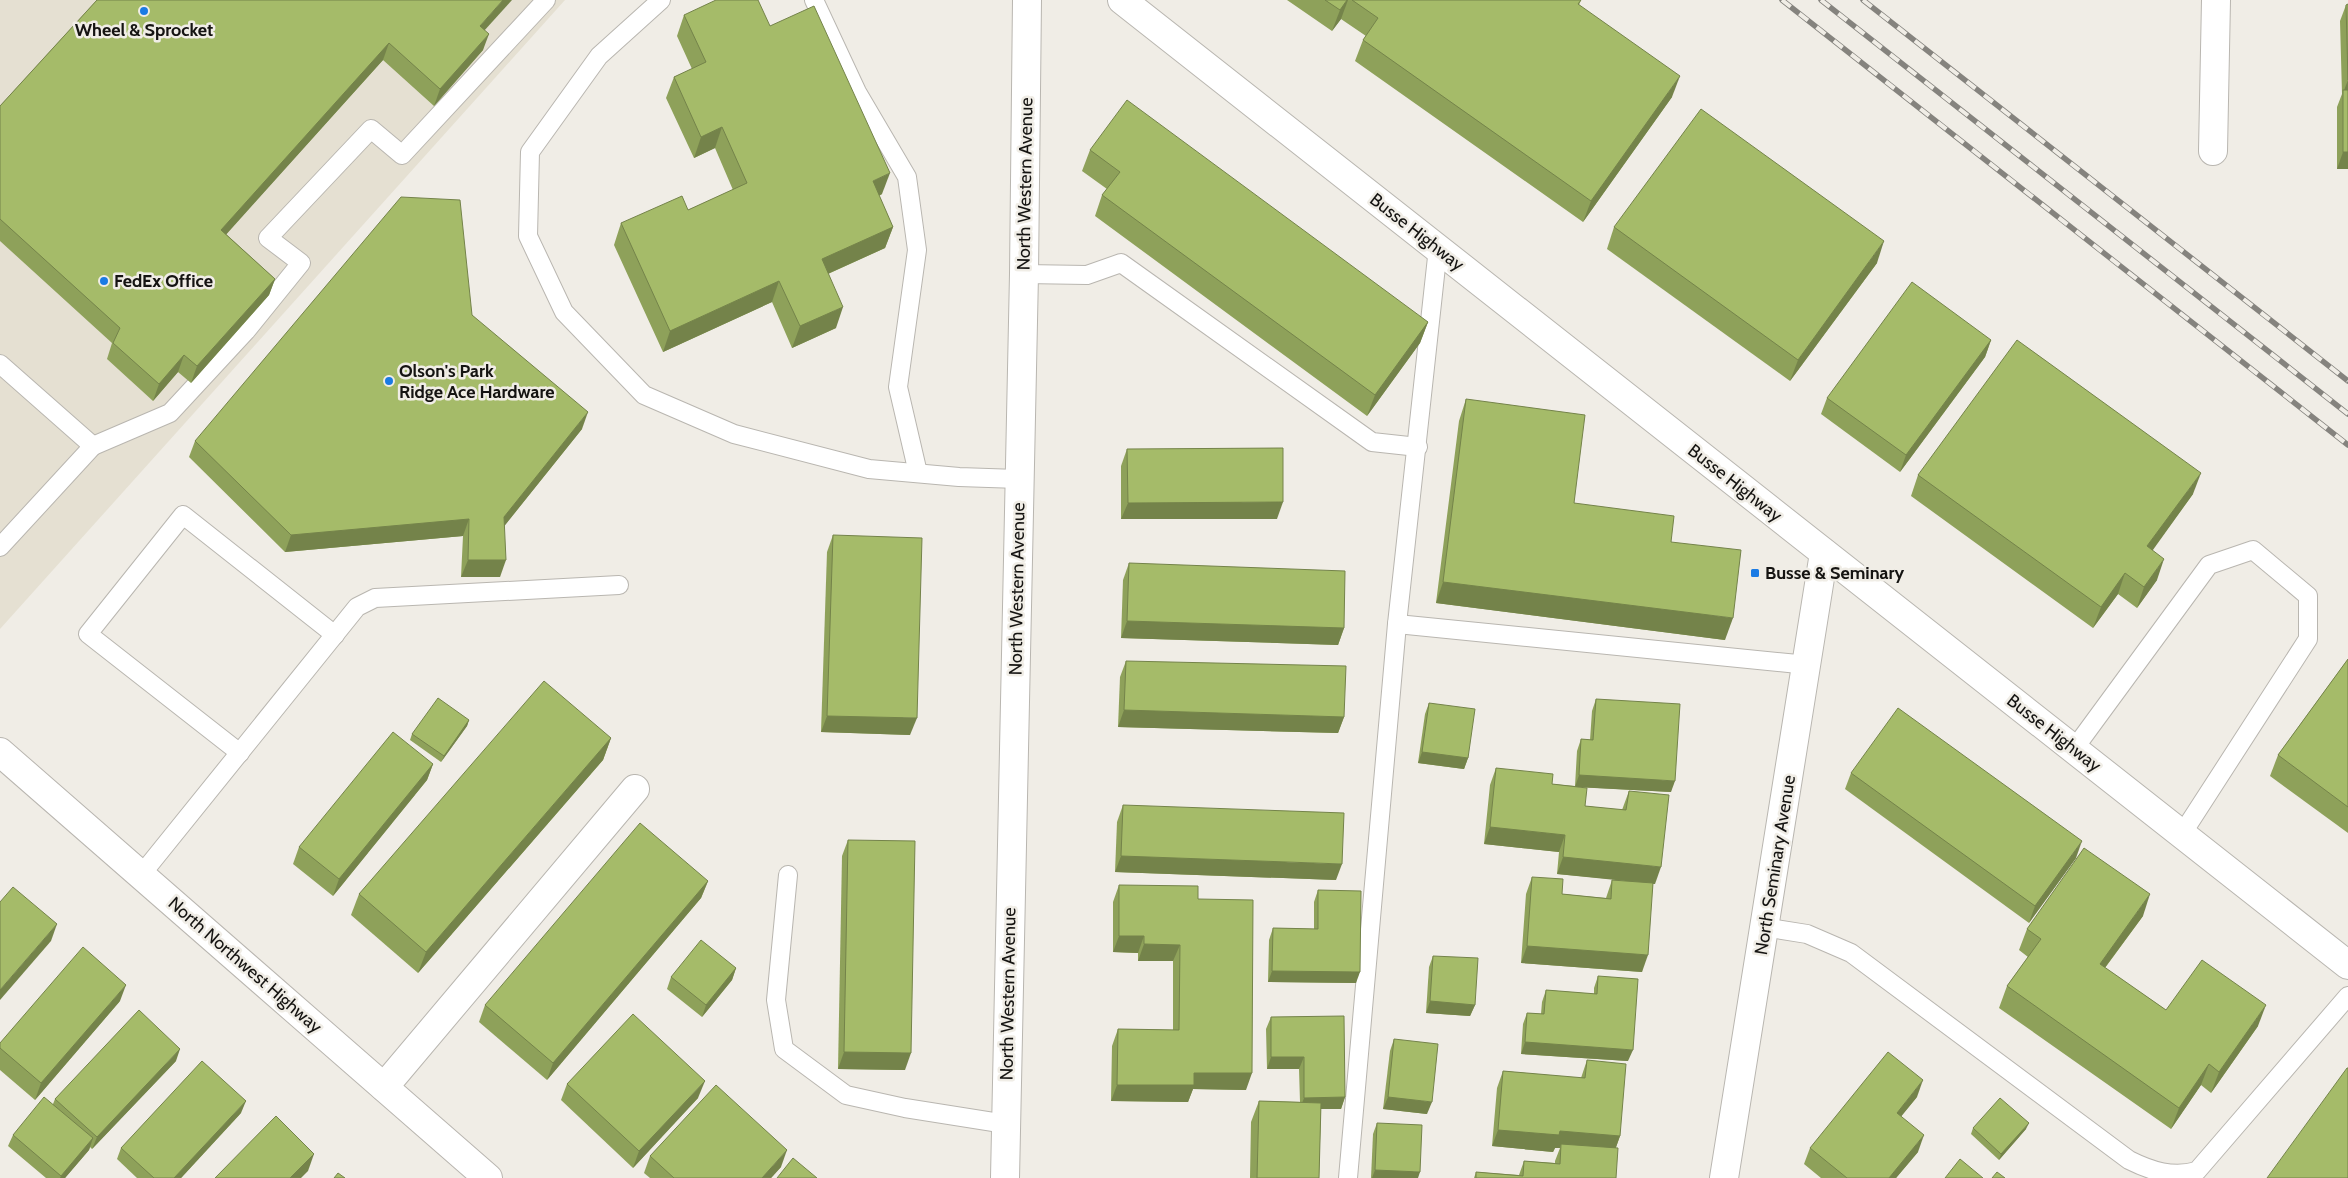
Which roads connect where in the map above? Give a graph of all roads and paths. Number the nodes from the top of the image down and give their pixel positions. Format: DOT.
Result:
graph roads {
  1 [pos="546,0"];
  2 [pos="661,0"];
  3 [pos="814,0"];
  4 [pos="1027,0"];
  5 [pos="1122,0"];
  6 [pos="2216,0"];
  7 [pos="2213,151"];
  8 [pos="1438,248"];
  9 [pos="1024,274"];
  10 [pos="0,364"];
  11 [pos="93,446"];
  12 [pos="1418,447"];
  13 [pos="918,473"];
  14 [pos="1019,479"];
  15 [pos="0,547"];
  16 [pos="1824,553"];
  17 [pos="619,585"];
  18 [pos="1397,624"];
  19 [pos="335,635"];
  20 [pos="1808,665"];
  21 [pos="2074,749"];
  22 [pos="0,752"];
  23 [pos="240,753"];
  24 [pos="635,789"];
  25 [pos="2182,834"];
  26 [pos="142,875"];
  27 [pos="788,875"];
  28 [pos="1764,928"];
  29 [pos="2348,965"];
  30 [pos="2348,996"];
  31 [pos="384,1087"];
  32 [pos="1006,1124"];
  33 [pos="488,1178"];
  34 [pos="1005,1178"];
  35 [pos="1348,1178"];
  36 [pos="1724,1178"];
  1 -- 11 [label="lane"];
  2 -- 13 [label="lane"];
  3 -- 13 [label="lane"];
  4 -- 9 [label="street, North Western Avenue"];
  5 -- 8 [label="street, Busse Highway"];
  6 -- 7 [label="street"];
  8 -- 12 [label="lane"];
  8 -- 16 [label="street, Busse Highway"];
  9 -- 12 [label="lane"];
  9 -- 14 [label="street, North Western Avenue"];
  10 -- 11 [label="lane"];
  11 -- 15 [label="lane"];
  12 -- 18 [label="lane"];
  13 -- 14 [label="lane"];
  14 -- 32 [label="street, North Western Avenue"];
  16 -- 20 [label="street, North Seminary Avenue"];
  16 -- 21 [label="street, Busse Highway"];
  17 -- 19 [label="lane"];
  18 -- 20 [label="lane"];
  18 -- 35 [label="lane"];
  19 -- 23 [label="lane"];
  19 -- 23 [label="lane"];
  20 -- 28 [label="street, North Seminary Avenue"];
  21 -- 25 [label="street, Busse Highway"];
  21 -- 25 [label="lane"];
  22 -- 26 [label="street, North Northwest Highway"];
  23 -- 26 [label="lane"];
  24 -- 31 [label="street"];
  25 -- 29 [label="street, Busse Highway"];
  26 -- 31 [label="street, North Northwest Highway"];
  27 -- 32 [label="lane"];
  28 -- 30 [label="lane"];
  28 -- 36 [label="street, North Seminary Avenue"];
  31 -- 33 [label="street, North Northwest Highway"];
  32 -- 34 [label="street, North Western Avenue"];
}
